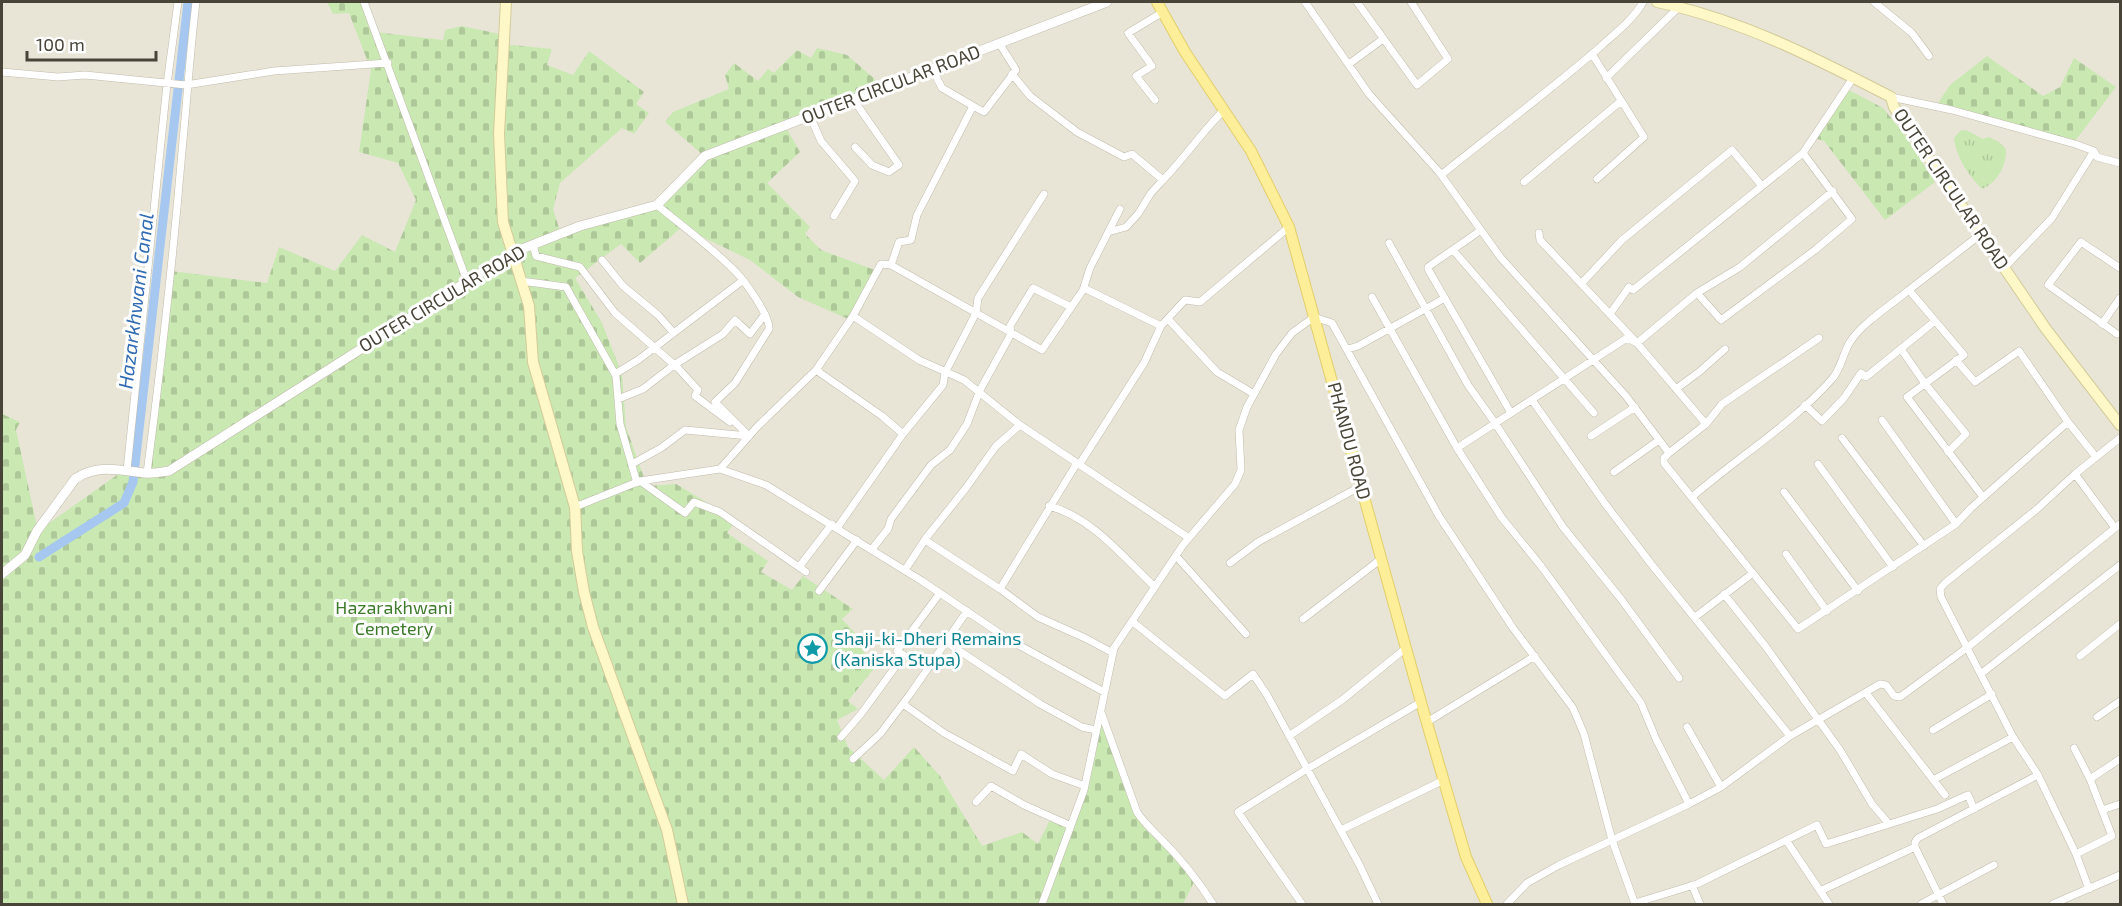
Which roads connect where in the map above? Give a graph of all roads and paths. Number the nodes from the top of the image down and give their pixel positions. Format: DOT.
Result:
graph roads {
  1 [pos="178,2"];
  2 [pos="196,2"];
  3 [pos="364,2"];
  4 [pos="506,2"];
  5 [pos="1107,2"];
  6 [pos="1157,2"];
  7 [pos="1305,2"];
  8 [pos="1357,2"];
  9 [pos="1411,2"];
  10 [pos="1642,2"];
  11 [pos="1657,2"];
  12 [pos="1874,2"];
  13 [pos="1678,7"];
  14 [pos="1163,12"];
  15 [pos="1383,39"];
  16 [pos="999,43"];
  17 [pos="1592,54"];
  18 [pos="1929,56"];
  19 [pos="388,63"];
  20 [pos="1349,64"];
  21 [pos="932,69"];
  22 [pos="2,72"];
  23 [pos="1012,74"];
  24 [pos="1606,78"];
  25 [pos="1853,78"];
  26 [pos="168,84"];
  27 [pos="186,86"];
  28 [pos="1891,97"];
  29 [pos="853,99"];
  30 [pos="1155,100"];
  31 [pos="1621,101"];
  32 [pos="973,106"];
  33 [pos="1224,110"];
  34 [pos="810,116"];
  35 [pos="855,147"];
  36 [pos="2094,151"];
  37 [pos="1803,153"];
  38 [pos="2121,163"];
  39 [pos="1441,175"];
  40 [pos="1597,179"];
  41 [pos="1163,180"];
  42 [pos="1524,182"];
  43 [pos="1762,186"];
  44 [pos="1833,191"];
  45 [pos="1044,194"];
  46 [pos="657,205"];
  47 [pos="1120,209"];
  48 [pos="834,216"];
  49 [pos="1289,227"];
  50 [pos="1481,230"];
  51 [pos="1108,232"];
  52 [pos="1539,233"];
  53 [pos="1981,234"];
  54 [pos="1389,243"];
  55 [pos="533,245"];
  56 [pos="1453,250"];
  57 [pos="512,253"];
  58 [pos="603,260"];
  59 [pos="891,265"];
  60 [pos="2004,268"];
  61 [pos="2121,268"];
  62 [pos="467,280"];
  63 [pos="521,281"];
  64 [pos="742,281"];
  65 [pos="1581,284"];
  66 [pos="1083,290"];
  67 [pos="1909,290"];
  68 [pos="1697,293"];
  69 [pos="1372,297"];
  70 [pos="1445,298"];
  71 [pos="2121,298"];
  72 [pos="1071,307"];
  73 [pos="1426,308"];
  74 [pos="976,313"];
  75 [pos="765,314"];
  76 [pos="1610,314"];
  77 [pos="853,316"];
  78 [pos="1314,317"];
  79 [pos="1168,319"];
  80 [pos="1935,321"];
  81 [pos="2102,324"];
  82 [pos="1161,326"];
  83 [pos="1389,328"];
  84 [pos="673,332"];
  85 [pos="1011,334"];
  86 [pos="2117,334"];
  87 [pos="1819,338"];
  88 [pos="1637,343"];
  89 [pos="654,347"];
  90 [pos="1725,349"];
  91 [pos="1900,349"];
  92 [pos="1348,350"];
  93 [pos="1594,359"];
  94 [pos="1956,360"];
  95 [pos="674,365"];
  96 [pos="816,369"];
  97 [pos="945,373"];
  98 [pos="615,374"];
  99 [pos="1564,379"];
  100 [pos="1925,384"];
  101 [pos="1676,389"];
  102 [pos="980,391"];
  103 [pos="1254,394"];
  104 [pos="618,399"];
  105 [pos="1532,400"];
  106 [pos="1805,405"];
  107 [pos="1635,407"];
  108 [pos="1511,413"];
  109 [pos="1594,413"];
  110 [pos="1882,420"];
  111 [pos="2068,422"];
  112 [pos="1495,423"];
  113 [pos="1706,424"];
  114 [pos="1020,425"];
  115 [pos="2121,425"];
  116 [pos="903,434"];
  117 [pos="749,436"];
  118 [pos="1591,436"];
  119 [pos="1842,438"];
  120 [pos="2121,438"];
  121 [pos="1659,440"];
  122 [pos="1457,448"];
  123 [pos="1948,452"];
  124 [pos="1668,453"];
  125 [pos="2096,457"];
  126 [pos="632,464"];
  127 [pos="1078,464"];
  128 [pos="1818,464"];
  129 [pos="127,470"];
  130 [pos="720,470"];
  131 [pos="1614,472"];
  132 [pos="147,473"];
  133 [pos="2075,474"];
  134 [pos="639,482"];
  135 [pos="1361,486"];
  136 [pos="1784,492"];
  137 [pos="1692,497"];
  138 [pos="1983,497"];
  139 [pos="1049,506"];
  140 [pos="575,507"];
  141 [pos="1956,524"];
  142 [pos="835,526"];
  143 [pos="2118,526"];
  144 [pos="1189,538"];
  145 [pos="857,540"];
  146 [pos="925,540"];
  147 [pos="1924,546"];
  148 [pos="872,549"];
  149 [pos="1786,554"];
  150 [pos="1176,556"];
  151 [pos="1381,560"];
  152 [pos="1230,563"];
  153 [pos="2121,565"];
  154 [pos="799,567"];
  155 [pos="1893,567"];
  156 [pos="905,570"];
  157 [pos="806,572"];
  158 [pos="1753,573"];
  159 [pos="2,574"];
  160 [pos="1155,587"];
  161 [pos="1000,589"];
  162 [pos="819,591"];
  163 [pos="1858,591"];
  164 [pos="940,593"];
  165 [pos="1724,594"];
  166 [pos="967,611"];
  167 [pos="1827,611"];
  168 [pos="1695,616"];
  169 [pos="1304,619"];
  170 [pos="1133,622"];
  171 [pos="2121,624"];
  172 [pos="1246,634"];
  173 [pos="946,642"];
  174 [pos="1968,646"];
  175 [pos="1406,648"];
  176 [pos="1113,653"];
  177 [pos="2080,656"];
  178 [pos="1535,657"];
  179 [pos="1982,674"];
  180 [pos="1679,678"];
  181 [pos="1104,692"];
  182 [pos="1866,693"];
  183 [pos="1992,694"];
  184 [pos="2121,701"];
  185 [pos="1421,702"];
  186 [pos="903,704"];
  187 [pos="1100,710"];
  188 [pos="2097,717"];
  189 [pos="1818,721"];
  190 [pos="1427,722"];
  191 [pos="1687,727"];
  192 [pos="1096,730"];
  193 [pos="1933,730"];
  194 [pos="1289,736"];
  195 [pos="1790,736"];
  196 [pos="841,737"];
  197 [pos="2013,737"];
  198 [pos="2074,748"];
  199 [pos="853,759"];
  200 [pos="2121,759"];
  201 [pos="1307,769"];
  202 [pos="2038,775"];
  203 [pos="2090,779"];
  204 [pos="1444,780"];
  205 [pos="1933,780"];
  206 [pos="1085,786"];
  207 [pos="1721,787"];
  208 [pos="1945,795"];
  209 [pos="976,802"];
  210 [pos="1689,804"];
  211 [pos="2121,804"];
  212 [pos="1974,809"];
  213 [pos="2102,810"];
  214 [pos="1889,824"];
  215 [pos="1071,826"];
  216 [pos="1341,830"];
  217 [pos="1612,840"];
  218 [pos="1786,840"];
  219 [pos="1915,847"];
  220 [pos="2076,854"];
  221 [pos="1995,865"];
  222 [pos="2121,875"];
  223 [pos="1692,885"];
  224 [pos="2089,889"];
  225 [pos="1820,891"];
  226 [pos="1938,896"];
  227 [pos="683,904"];
  228 [pos="1042,904"];
  229 [pos="1213,904"];
  230 [pos="1302,904"];
  231 [pos="1378,904"];
  232 [pos="1485,904"];
  233 [pos="1508,904"];
  234 [pos="1635,904"];
  235 [pos="1700,904"];
  236 [pos="1829,904"];
  237 [pos="1921,904"];
  238 [pos="1943,904"];
  239 [pos="2054,904"];
  1 -- 26 [label="street"];
  2 -- 27 [label="street"];
  3 -- 19 [label="street"];
  4 -- 57 [label="main road"];
  5 -- 16 [label="street, OUTER CIRCULAR ROAD"];
  6 -- 14 [label="main road, PHANDU ROAD"];
  7 -- 20 [label="street"];
  8 -- 15 [label="street"];
  9 -- 15 [label="street"];
  10 -- 17 [label="street"];
  11 -- 13 [label="main road, OUTER CIRCULAR ROAD"];
  12 -- 18 [label="street"];
  13 -- 24 [label="street"];
  13 -- 25 [label="main road, OUTER CIRCULAR ROAD"];
  14 -- 30 [label="street"];
  14 -- 33 [label="main road, PHANDU ROAD"];
  15 -- 20 [label="street"];
  16 -- 21 [label="street, OUTER CIRCULAR ROAD"];
  16 -- 23 [label="street"];
  17 -- 24 [label="street"];
  17 -- 39 [label="street"];
  19 -- 27 [label="street"];
  19 -- 62 [label="street"];
  20 -- 39 [label="street"];
  21 -- 29 [label="street, OUTER CIRCULAR ROAD"];
  21 -- 32 [label="street"];
  22 -- 26 [label="street"];
  23 -- 32 [label="street"];
  23 -- 41 [label="street"];
  24 -- 31 [label="street"];
  25 -- 28 [label="main road, OUTER CIRCULAR ROAD"];
  25 -- 37 [label="street"];
  26 -- 27 [label="street"];
  26 -- 129 [label="street"];
  27 -- 132 [label="street"];
  28 -- 36 [label="street"];
  28 -- 53 [label="main road, OUTER CIRCULAR ROAD"];
  29 -- 34 [label="street, OUTER CIRCULAR ROAD"];
  29 -- 35 [label="street"];
  31 -- 40 [label="street"];
  31 -- 42 [label="street"];
  32 -- 59 [label="street"];
  33 -- 41 [label="street"];
  33 -- 49 [label="main road, PHANDU ROAD"];
  34 -- 46 [label="street, OUTER CIRCULAR ROAD"];
  34 -- 48 [label="street"];
  36 -- 38 [label="street"];
  36 -- 60 [label="street"];
  37 -- 43 [label="street"];
  37 -- 44 [label="street"];
  39 -- 50 [label="street"];
  41 -- 51 [label="street"];
  43 -- 65 [label="street"];
  43 -- 76 [label="street"];
  44 -- 68 [label="street"];
  44 -- 68 [label="street"];
  45 -- 74 [label="street"];
  46 -- 55 [label="street, OUTER CIRCULAR ROAD"];
  46 -- 64 [label="street"];
  47 -- 51 [label="street"];
  49 -- 78 [label="main road, PHANDU ROAD"];
  49 -- 79 [label="street"];
  50 -- 56 [label="street"];
  50 -- 93 [label="street"];
  51 -- 66 [label="street"];
  52 -- 65 [label="street"];
  53 -- 60 [label="main road, OUTER CIRCULAR ROAD"];
  53 -- 67 [label="street"];
  54 -- 73 [label="street"];
  55 -- 57 [label="street, OUTER CIRCULAR ROAD"];
  55 -- 89 [label="street"];
  56 -- 70 [label="street"];
  56 -- 99 [label="street"];
  57 -- 62 [label="street, OUTER CIRCULAR ROAD"];
  57 -- 63 [label="main road"];
  58 -- 84 [label="street"];
  59 -- 74 [label="street"];
  59 -- 77 [label="street"];
  60 -- 115 [label="main road, OUTER CIRCULAR ROAD"];
  61 -- 81 [label="street"];
  62 -- 132 [label="street, OUTER CIRCULAR ROAD"];
  63 -- 98 [label="street"];
  63 -- 140 [label="main road"];
  64 -- 75 [label="street"];
  64 -- 84 [label="street"];
  65 -- 76 [label="street"];
  66 -- 72 [label="street"];
  66 -- 82 [label="street"];
  67 -- 80 [label="street"];
  67 -- 106 [label="street"];
  68 -- 88 [label="street"];
  69 -- 83 [label="street"];
  70 -- 73 [label="street"];
  70 -- 108 [label="street"];
  71 -- 81 [label="street"];
  72 -- 85 [label="street"];
  72 -- 85 [label="street"];
  73 -- 83 [label="street"];
  73 -- 112 [label="street"];
  74 -- 85 [label="street"];
  74 -- 97 [label="street"];
  75 -- 95 [label="street"];
  75 -- 117 [label="street"];
  76 -- 88 [label="street"];
  77 -- 96 [label="street"];
  77 -- 97 [label="street"];
  78 -- 92 [label="street"];
  78 -- 103 [label="street"];
  78 -- 135 [label="main road, PHANDU ROAD"];
  79 -- 82 [label="street"];
  79 -- 103 [label="street"];
  80 -- 91 [label="street"];
  80 -- 94 [label="street"];
  81 -- 86 [label="street"];
  82 -- 127 [label="street"];
  83 -- 92 [label="street"];
  83 -- 122 [label="street"];
  84 -- 89 [label="street"];
  85 -- 102 [label="street"];
  87 -- 113 [label="street"];
  88 -- 93 [label="street"];
  88 -- 101 [label="street"];
  89 -- 95 [label="street"];
  89 -- 98 [label="street"];
  90 -- 101 [label="street"];
  91 -- 100 [label="street"];
  91 -- 106 [label="street"];
  92 -- 178 [label="street"];
  93 -- 99 [label="street"];
  93 -- 107 [label="street"];
  94 -- 100 [label="street"];
  94 -- 111 [label="street"];
  95 -- 104 [label="street"];
  95 -- 117 [label="street"];
  96 -- 116 [label="street"];
  96 -- 117 [label="street"];
  97 -- 102 [label="street"];
  97 -- 116 [label="street"];
  98 -- 104 [label="street"];
  99 -- 105 [label="street"];
  99 -- 109 [label="street"];
  100 -- 123 [label="street"];
  100 -- 123 [label="street"];
  101 -- 113 [label="street"];
  102 -- 114 [label="street"];
  102 -- 148 [label="street"];
  103 -- 144 [label="street"];
  104 -- 126 [label="street"];
  105 -- 108 [label="street"];
  105 -- 168 [label="street"];
  106 -- 137 [label="street"];
  107 -- 118 [label="street"];
  107 -- 121 [label="street"];
  108 -- 112 [label="street"];
  110 -- 141 [label="street"];
  111 -- 125 [label="street"];
  111 -- 138 [label="street"];
  112 -- 122 [label="street"];
  112 -- 180 [label="street"];
  113 -- 124 [label="street"];
  114 -- 127 [label="street"];
  114 -- 146 [label="street"];
  116 -- 142 [label="street"];
  117 -- 126 [label="street"];
  117 -- 130 [label="street"];
  119 -- 147 [label="street"];
  120 -- 125 [label="street"];
  121 -- 124 [label="street"];
  121 -- 131 [label="street"];
  122 -- 210 [label="street"];
  123 -- 138 [label="street"];
  124 -- 137 [label="street"];
  125 -- 133 [label="street"];
  126 -- 134 [label="street"];
  127 -- 139 [label="street"];
  127 -- 144 [label="street"];
  128 -- 155 [label="street"];
  129 -- 132 [label="street, OUTER CIRCULAR ROAD"];
  129 -- 159 [label="street, OUTER CIRCULAR ROAD"];
  130 -- 134 [label="street"];
  130 -- 142 [label="street"];
  133 -- 143 [label="street"];
  133 -- 174 [label="street"];
  134 -- 140 [label="street"];
  134 -- 154 [label="street"];
  135 -- 151 [label="main road, PHANDU ROAD"];
  135 -- 152 [label="street"];
  136 -- 163 [label="street"];
  137 -- 158 [label="street"];
  138 -- 141 [label="street"];
  139 -- 160 [label="street"];
  139 -- 161 [label="street"];
  140 -- 227 [label="main road"];
  141 -- 147 [label="street"];
  142 -- 145 [label="street"];
  142 -- 154 [label="street"];
  143 -- 174 [label="street"];
  144 -- 150 [label="street"];
  145 -- 148 [label="street"];
  145 -- 162 [label="street"];
  146 -- 156 [label="street"];
  146 -- 161 [label="street"];
  147 -- 155 [label="street"];
  148 -- 156 [label="street"];
  149 -- 167 [label="street"];
  150 -- 160 [label="street"];
  150 -- 172 [label="street"];
  151 -- 169 [label="street"];
  151 -- 175 [label="main road, PHANDU ROAD"];
  153 -- 179 [label="street"];
  154 -- 157 [label="street"];
  155 -- 163 [label="street"];
  156 -- 164 [label="street"];
  158 -- 165 [label="street"];
  158 -- 167 [label="street"];
  160 -- 170 [label="street"];
  161 -- 176 [label="street"];
  163 -- 167 [label="street"];
  164 -- 166 [label="street"];
  164 -- 196 [label="street"];
  165 -- 168 [label="street"];
  165 -- 189 [label="street"];
  166 -- 173 [label="street"];
  166 -- 181 [label="street"];
  168 -- 195 [label="street"];
  170 -- 176 [label="street"];
  170 -- 194 [label="street"];
  171 -- 177 [label="street"];
  173 -- 186 [label="street"];
  173 -- 192 [label="street"];
  174 -- 179 [label="street"];
  174 -- 182 [label="street"];
  175 -- 185 [label="main road, PHANDU ROAD"];
  175 -- 194 [label="street"];
  176 -- 181 [label="street"];
  178 -- 190 [label="street"];
  178 -- 217 [label="street"];
  179 -- 183 [label="street"];
  181 -- 187 [label="street"];
  182 -- 189 [label="street"];
  182 -- 205 [label="street"];
  183 -- 193 [label="street"];
  183 -- 197 [label="street"];
  184 -- 188 [label="street"];
  185 -- 190 [label="main road, PHANDU ROAD"];
  185 -- 201 [label="street"];
  186 -- 199 [label="street"];
  186 -- 206 [label="street"];
  187 -- 192 [label="street"];
  187 -- 229 [label="street"];
  189 -- 195 [label="street"];
  189 -- 214 [label="street"];
  190 -- 204 [label="main road, PHANDU ROAD"];
  191 -- 207 [label="street"];
  192 -- 206 [label="street"];
  194 -- 201 [label="street"];
  195 -- 207 [label="street"];
  197 -- 202 [label="street"];
  197 -- 205 [label="street"];
  198 -- 203 [label="street"];
  200 -- 203 [label="street"];
  201 -- 216 [label="street"];
  201 -- 230 [label="street"];
  202 -- 212 [label="street"];
  202 -- 220 [label="street"];
  203 -- 213 [label="street"];
  204 -- 216 [label="street"];
  204 -- 232 [label="main road, PHANDU ROAD"];
  205 -- 208 [label="street"];
  206 -- 215 [label="street"];
  207 -- 210 [label="street"];
  209 -- 215 [label="street"];
  210 -- 217 [label="street"];
  211 -- 213 [label="street"];
  212 -- 214 [label="street"];
  212 -- 219 [label="street"];
  213 -- 220 [label="street"];
  214 -- 218 [label="street"];
  215 -- 228 [label="street"];
  216 -- 231 [label="street"];
  217 -- 233 [label="street"];
  217 -- 234 [label="street"];
  218 -- 223 [label="street"];
  218 -- 225 [label="street"];
  219 -- 225 [label="street"];
  219 -- 226 [label="street"];
  220 -- 224 [label="street"];
  221 -- 226 [label="street"];
  222 -- 224 [label="street"];
  223 -- 234 [label="street"];
  223 -- 235 [label="street"];
  224 -- 239 [label="street"];
  225 -- 236 [label="street"];
  226 -- 237 [label="street"];
  226 -- 238 [label="street"];
}
